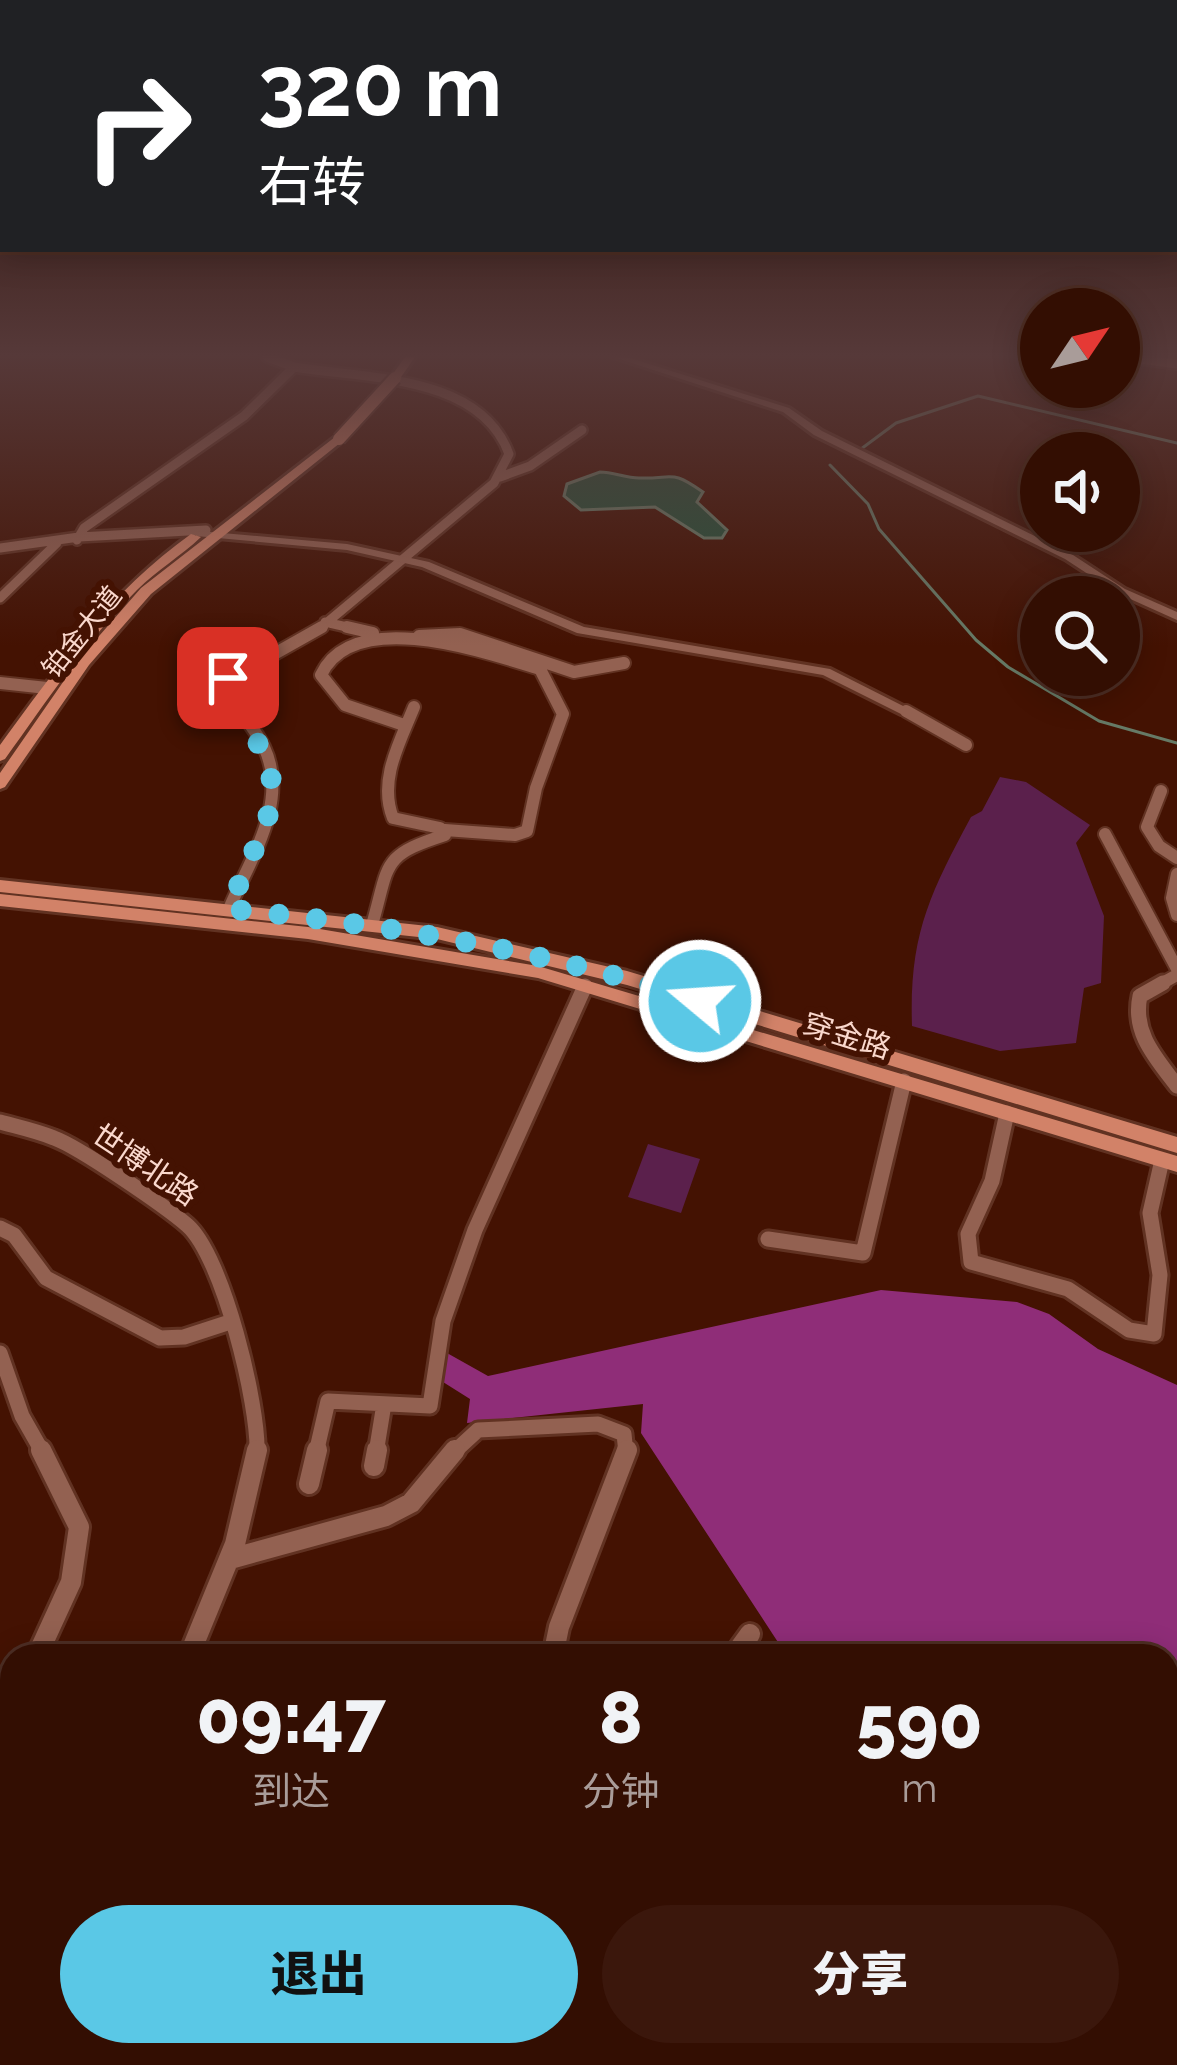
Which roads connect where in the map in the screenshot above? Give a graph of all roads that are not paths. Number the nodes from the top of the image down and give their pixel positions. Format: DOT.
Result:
graph roads {
  1 [pos="191,453"];
  2 [pos="312,453"];
  3 [pos="508,453"];
  4 [pos="545,453"];
  5 [pos="858,453"];
  6 [pos="500,477"];
  7 [pos="212,532"];
  8 [pos="78,539"];
  9 [pos="57,543"];
  10 [pos="0,550"];
  11 [pos="405,557"];
  12 [pos="0,598"];
  13 [pos="1177,616"];
  14 [pos="326,622"];
  15 [pos="624,663"];
  16 [pos="0,683"];
  17 [pos="47,688"];
  18 [pos="414,707"];
  19 [pos="906,711"];
  20 [pos="404,725"];
  21 [pos="966,745"];
  22 [pos="0,756"];
  23 [pos="0,784"];
  24 [pos="1160,791"];
  25 [pos="445,830"];
  26 [pos="1105,834"];
  27 [pos="1177,858"];
  28 [pos="1177,874"];
  29 [pos="0,886"];
  30 [pos="0,899"];
  31 [pos="229,909"];
  32 [pos="1177,914"];
  33 [pos="372,925"];
  34 [pos="1177,972"];
  35 [pos="585,986"];
  36 [pos="904,1082"];
  37 [pos="1177,1086"];
  38 [pos="1007,1113"];
  39 [pos="0,1122"];
  40 [pos="1177,1145"];
  41 [pos="1169,1162"];
  42 [pos="0,1228"];
  43 [pos="768,1239"];
  44 [pos="230,1322"];
  45 [pos="0,1353"];
  46 [pos="384,1404"];
  47 [pos="374,1466"];
  48 [pos="309,1484"];
  49 [pos="230,1559"];
  50 [pos="751,1634"];
  51 [pos="43,1644"];
  52 [pos="194,1644"];
  53 [pos="556,1644"];
  54 [pos="743,1644"];
  1 -- 8 [label="street"];
  2 -- 7 [label="main road, bridge"];
  3 -- 6 [label="street"];
  4 -- 6 [label="street"];
  5 -- 13 [label="street"];
  6 -- 11 [label="street"];
  7 -- 8 [label="street"];
  7 -- 11 [label="street"];
  7 -- 17 [label="main road, 铂金大道"];
  7 -- 23 [label="main road, 铂金大道"];
  8 -- 9 [label="street"];
  8 -- 10 [label="street"];
  9 -- 10 [label="street"];
  9 -- 12 [label="street"];
  11 -- 14 [label="street"];
  11 -- 19 [label="street"];
  14 -- 15 [label="street"];
  14 -- 31 [label="street"];
  16 -- 17 [label="street"];
  17 -- 22 [label="main road, 铂金大道"];
  18 -- 20 [label="street"];
  19 -- 21 [label="street"];
  20 -- 25 [label="street"];
  20 -- 25 [label="street"];
  24 -- 27 [label="street"];
  25 -- 33 [label="street"];
  26 -- 34 [label="street"];
  28 -- 32 [label="street"];
  29 -- 31 [label="main road, 穿金路"];
  30 -- 35 [label="main road, 穿金路"];
  31 -- 33 [label="main road, 穿金路"];
  33 -- 40 [label="main road, 穿金路"];
  34 -- 37 [label="street"];
  35 -- 36 [label="main road, 穿金路"];
  35 -- 46 [label="street"];
  36 -- 38 [label="main road, 穿金路"];
  36 -- 43 [label="street"];
  38 -- 41 [label="main road, 穿金路"];
  38 -- 41 [label="street"];
  39 -- 44 [label="street, 世博北路"];
  42 -- 44 [label="street"];
  44 -- 49 [label="street, 世博北路"];
  45 -- 51 [label="street"];
  46 -- 47 [label="street"];
  46 -- 48 [label="street"];
  49 -- 52 [label="street, 世博北路"];
  49 -- 53 [label="street"];
  50 -- 54 [label="street"];
}
